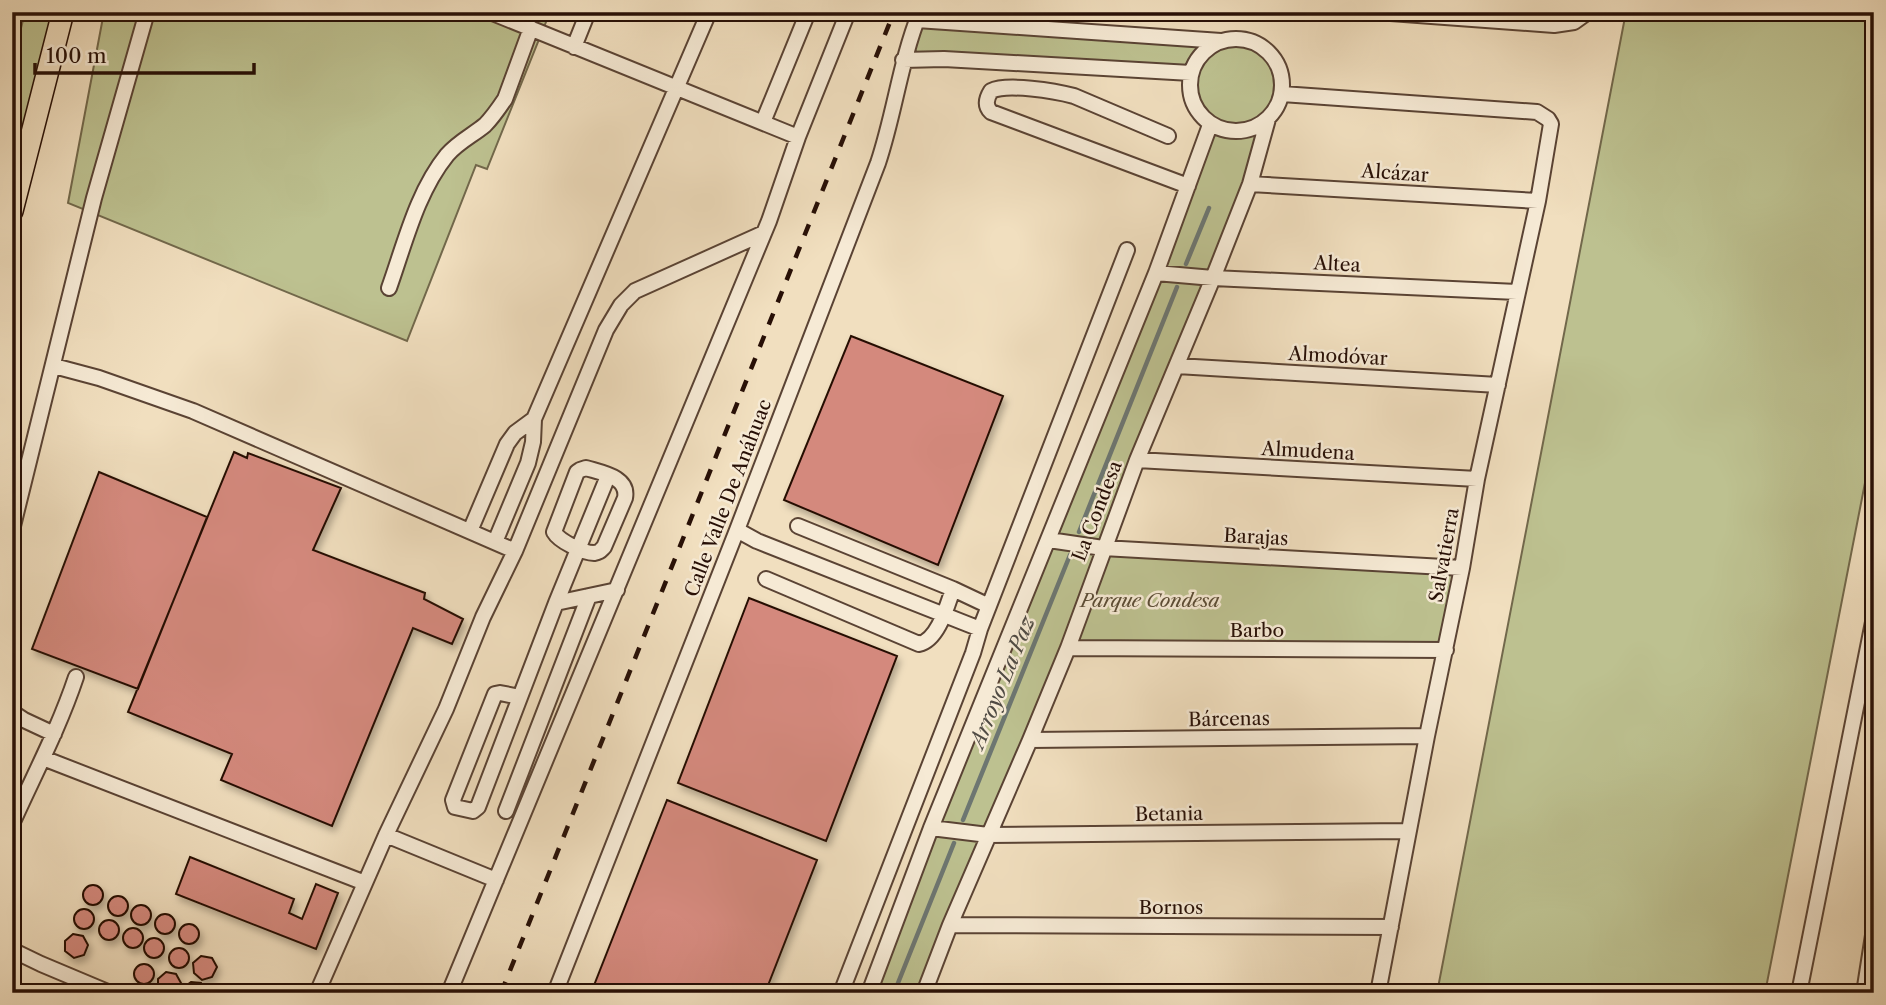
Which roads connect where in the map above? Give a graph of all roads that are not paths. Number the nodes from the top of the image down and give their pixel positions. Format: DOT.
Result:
graph roads {
  1 [pos="63,12"];
  2 [pos="147,12"];
  3 [pos="490,12"];
  4 [pos="588,12"];
  5 [pos="709,12"];
  6 [pos="808,12"];
  7 [pos="848,12"];
  8 [pos="1377,12"];
  9 [pos="1588,12"];
  10 [pos="919,16"];
  11 [pos="531,29"];
  12 [pos="1221,41"];
  13 [pos="574,47"];
  14 [pos="903,60"];
  15 [pos="1191,73"];
  16 [pos="677,88"];
  17 [pos="1282,94"];
  18 [pos="1268,119"];
  19 [pos="762,122"];
  20 [pos="1210,125"];
  21 [pos="1168,136"];
  22 [pos="798,137"];
  23 [pos="1250,184"];
  24 [pos="1188,186"];
  25 [pos="1538,201"];
  26 [pos="12,211"];
  27 [pos="764,233"];
  28 [pos="1127,250"];
  29 [pos="1156,273"];
  30 [pos="1213,278"];
  31 [pos="390,288"];
  32 [pos="1517,292"];
  33 [pos="54,366"];
  34 [pos="1177,366"];
  35 [pos="1498,384"];
  36 [pos="534,419"];
  37 [pos="1137,460"];
  38 [pos="608,476"];
  39 [pos="1477,479"];
  40 [pos="798,526"];
  41 [pos="12,530"];
  42 [pos="737,530"];
  43 [pos="470,531"];
  44 [pos="1049,540"];
  45 [pos="495,542"];
  46 [pos="578,548"];
  47 [pos="1103,548"];
  48 [pos="515,551"];
  49 [pos="1462,568"];
  50 [pos="766,579"];
  51 [pos="953,589"];
  52 [pos="617,590"];
  53 [pos="589,596"];
  54 [pos="556,603"];
  55 [pos="989,606"];
  56 [pos="943,615"];
  57 [pos="1874,617"];
  58 [pos="980,629"];
  59 [pos="1068,648"];
  60 [pos="1446,650"];
  61 [pos="76,677"];
  62 [pos="520,697"];
  63 [pos="12,712"];
  64 [pos="54,734"];
  65 [pos="1427,736"];
  66 [pos="1030,740"];
  67 [pos="43,758"];
  68 [pos="506,811"];
  69 [pos="12,824"];
  70 [pos="931,828"];
  71 [pos="1409,831"];
  72 [pos="386,835"];
  73 [pos="988,835"];
  74 [pos="496,880"];
  75 [pos="365,883"];
  76 [pos="950,925"];
  77 [pos="1391,927"];
  78 [pos="1874,929"];
  79 [pos="12,950"];
  80 [pos="110,993"];
  81 [pos="317,993"];
  82 [pos="449,993"];
  83 [pos="555,993"];
  84 [pos="841,993"];
  85 [pos="869,993"];
  86 [pos="924,993"];
  87 [pos="1378,993"];
  88 [pos="1799,993"];
  89 [pos="1864,993"];
  1 -- 26 [label="highway"];
  2 -- 33 [label="street"];
  3 -- 11 [label="street"];
  4 -- 13 [label="street"];
  5 -- 16 [label="street"];
  6 -- 19 [label="street"];
  7 -- 22 [label="street"];
  8 -- 9 [label="street"];
  10 -- 12 [label="street"];
  10 -- 14 [label="street, Calle Valle De Anáhuac"];
  11 -- 13 [label="street"];
  11 -- 31 [label="street"];
  12 -- 15 [label="street"];
  12 -- 17 [label="street"];
  13 -- 16 [label="street"];
  14 -- 15 [label="street"];
  14 -- 42 [label="street, Calle Valle De Anáhuac"];
  15 -- 20 [label="street"];
  16 -- 19 [label="street"];
  16 -- 36 [label="street"];
  17 -- 18 [label="street"];
  17 -- 25 [label="street, Salvatierra"];
  18 -- 20 [label="street"];
  18 -- 23 [label="street, La Condesa"];
  19 -- 22 [label="street"];
  20 -- 24 [label="street, La Condesa"];
  21 -- 24 [label="street"];
  22 -- 27 [label="street"];
  23 -- 25 [label="street, Alcázar"];
  23 -- 30 [label="street, La Condesa"];
  24 -- 29 [label="street, La Condesa"];
  25 -- 32 [label="street, Salvatierra"];
  27 -- 48 [label="street"];
  27 -- 52 [label="street"];
  28 -- 55 [label="street"];
  29 -- 30 [label="street, Altea"];
  29 -- 44 [label="street, La Condesa"];
  30 -- 32 [label="street, Altea"];
  30 -- 34 [label="street, La Condesa"];
  32 -- 35 [label="street, Salvatierra"];
  33 -- 41 [label="street"];
  33 -- 43 [label="street"];
  34 -- 35 [label="street, Almodóvar"];
  34 -- 37 [label="street, La Condesa"];
  35 -- 39 [label="street, Salvatierra"];
  36 -- 43 [label="street"];
  36 -- 45 [label="street"];
  37 -- 39 [label="street, Almudena"];
  37 -- 47 [label="street, La Condesa"];
  38 -- 46 [label="street"];
  38 -- 46 [label="street"];
  38 -- 46 [label="street"];
  39 -- 49 [label="street, Salvatierra"];
  40 -- 51 [label="street"];
  42 -- 56 [label="street"];
  42 -- 83 [label="street, Calle Valle De Anáhuac"];
  43 -- 45 [label="street"];
  44 -- 47 [label="street, Barajas"];
  44 -- 70 [label="street, La Condesa"];
  45 -- 48 [label="street"];
  46 -- 54 [label="street"];
  47 -- 49 [label="street, Barajas"];
  47 -- 59 [label="street, La Condesa"];
  48 -- 72 [label="street"];
  49 -- 60 [label="street, Salvatierra"];
  50 -- 56 [label="street"];
  51 -- 55 [label="street"];
  51 -- 56 [label="street"];
  52 -- 53 [label="street"];
  52 -- 74 [label="street"];
  53 -- 54 [label="street"];
  53 -- 68 [label="street"];
  54 -- 62 [label="street"];
  55 -- 58 [label="street"];
  56 -- 58 [label="street"];
  57 -- 88 [label="street"];
  58 -- 84 [label="street"];
  59 -- 60 [label="street, Barbo"];
  59 -- 66 [label="street, La Condesa"];
  60 -- 65 [label="street, Salvatierra"];
  61 -- 64 [label="street"];
  62 -- 62 [label="street"];
  63 -- 64 [label="street"];
  64 -- 67 [label="street"];
  65 -- 66 [label="street, Bárcenas"];
  65 -- 71 [label="street, Salvatierra"];
  66 -- 73 [label="street, La Condesa"];
  67 -- 69 [label="street"];
  67 -- 75 [label="street"];
  70 -- 73 [label="street, Betania"];
  70 -- 85 [label="street, La Condesa"];
  71 -- 73 [label="street, Betania"];
  71 -- 77 [label="street, Salvatierra"];
  72 -- 74 [label="street"];
  72 -- 75 [label="street"];
  73 -- 76 [label="street, La Condesa"];
  74 -- 82 [label="street"];
  75 -- 81 [label="street"];
  76 -- 77 [label="street, Bornos"];
  76 -- 86 [label="street, La Condesa"];
  77 -- 87 [label="street, Salvatierra"];
  78 -- 89 [label="street"];
  79 -- 80 [label="street"];
}
